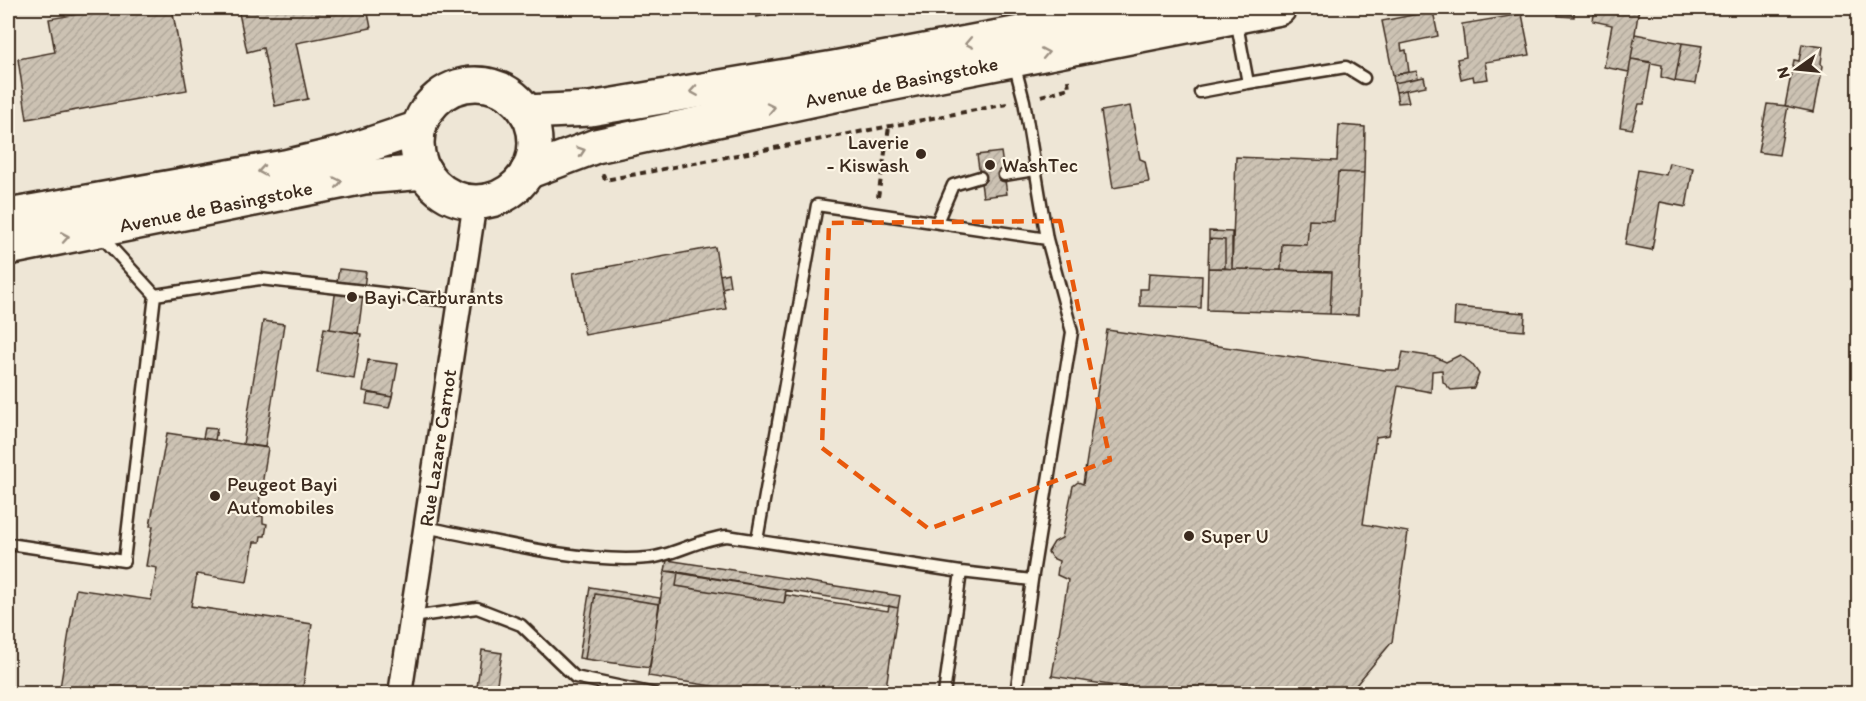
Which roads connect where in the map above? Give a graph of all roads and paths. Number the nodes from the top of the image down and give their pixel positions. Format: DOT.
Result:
graph roads {
  1 [pos="1171,8"];
  2 [pos="1279,8"];
  3 [pos="1236,16"];
  4 [pos="1066,49"];
  5 [pos="1013,60"];
  6 [pos="1364,78"];
  7 [pos="1248,83"];
  8 [pos="1200,92"];
  9 [pos="1024,101"];
  10 [pos="526,112"];
  11 [pos="889,127"];
  12 [pos="419,128"];
  13 [pos="596,146"];
  14 [pos="1035,170"];
  15 [pos="425,172"];
  16 [pos="527,172"];
  17 [pos="1004,175"];
  18 [pos="980,177"];
  19 [pos="475,202"];
  20 [pos="875,213"];
  21 [pos="8,216"];
  22 [pos="937,222"];
  23 [pos="97,231"];
  24 [pos="1047,239"];
  25 [pos="8,248"];
  26 [pos="155,295"];
  27 [pos="460,302"];
  28 [pos="425,527"];
  29 [pos="756,540"];
  30 [pos="9,544"];
  31 [pos="961,572"];
  32 [pos="1032,580"];
  33 [pos="411,617"];
  34 [pos="400,693"];
  35 [pos="655,693"];
  36 [pos="944,693"];
  37 [pos="1016,693"];
  1 -- 10 [label="main road, Avenue de Basingstoke, one-way"];
  2 -- 3 [label="main road, Avenue de Basingstoke"];
  3 -- 4 [label="main road, Avenue de Basingstoke"];
  3 -- 7 [label="lane"];
  5 -- 4 [label="main road, Avenue de Basingstoke, one-way"];
  4 -- 9 [label="path"];
  5 -- 9 [label="lane"];
  13 -- 5 [label="main road, Avenue de Basingstoke, one-way"];
  6 -- 7 [label="lane"];
  7 -- 8 [label="lane"];
  9 -- 11 [label="path"];
  9 -- 14 [label="lane"];
  10 -- 12 [label="main road"];
  10 -- 16 [label="main road"];
  11 -- 13 [label="path"];
  11 -- 20 [label="path"];
  12 -- 15 [label="main road"];
  12 -- 21 [label="main road, Avenue de Basingstoke, one-way"];
  16 -- 13 [label="main road, Avenue de Basingstoke, one-way"];
  14 -- 17 [label="lane"];
  14 -- 24 [label="lane"];
  15 -- 19 [label="main road"];
  23 -- 15 [label="main road, Avenue de Basingstoke, one-way"];
  16 -- 19 [label="main road"];
  18 -- 22 [label="lane"];
  19 -- 27 [label="street, Rue Lazare Carnot"];
  20 -- 22 [label="lane"];
  20 -- 29 [label="lane"];
  22 -- 24 [label="lane"];
  25 -- 23 [label="main road, Avenue de Basingstoke, one-way"];
  23 -- 26 [label="lane"];
  24 -- 32 [label="lane"];
  26 -- 27 [label="lane"];
  26 -- 30 [label="lane"];
  27 -- 28 [label="street, Rue Lazare Carnot"];
  28 -- 29 [label="lane"];
  28 -- 33 [label="street, Rue Lazare Carnot"];
  29 -- 31 [label="lane"];
  31 -- 32 [label="lane"];
  31 -- 36 [label="lane"];
  32 -- 37 [label="lane"];
  33 -- 34 [label="street, Rue Lazare Carnot"];
  33 -- 35 [label="lane"];
}
